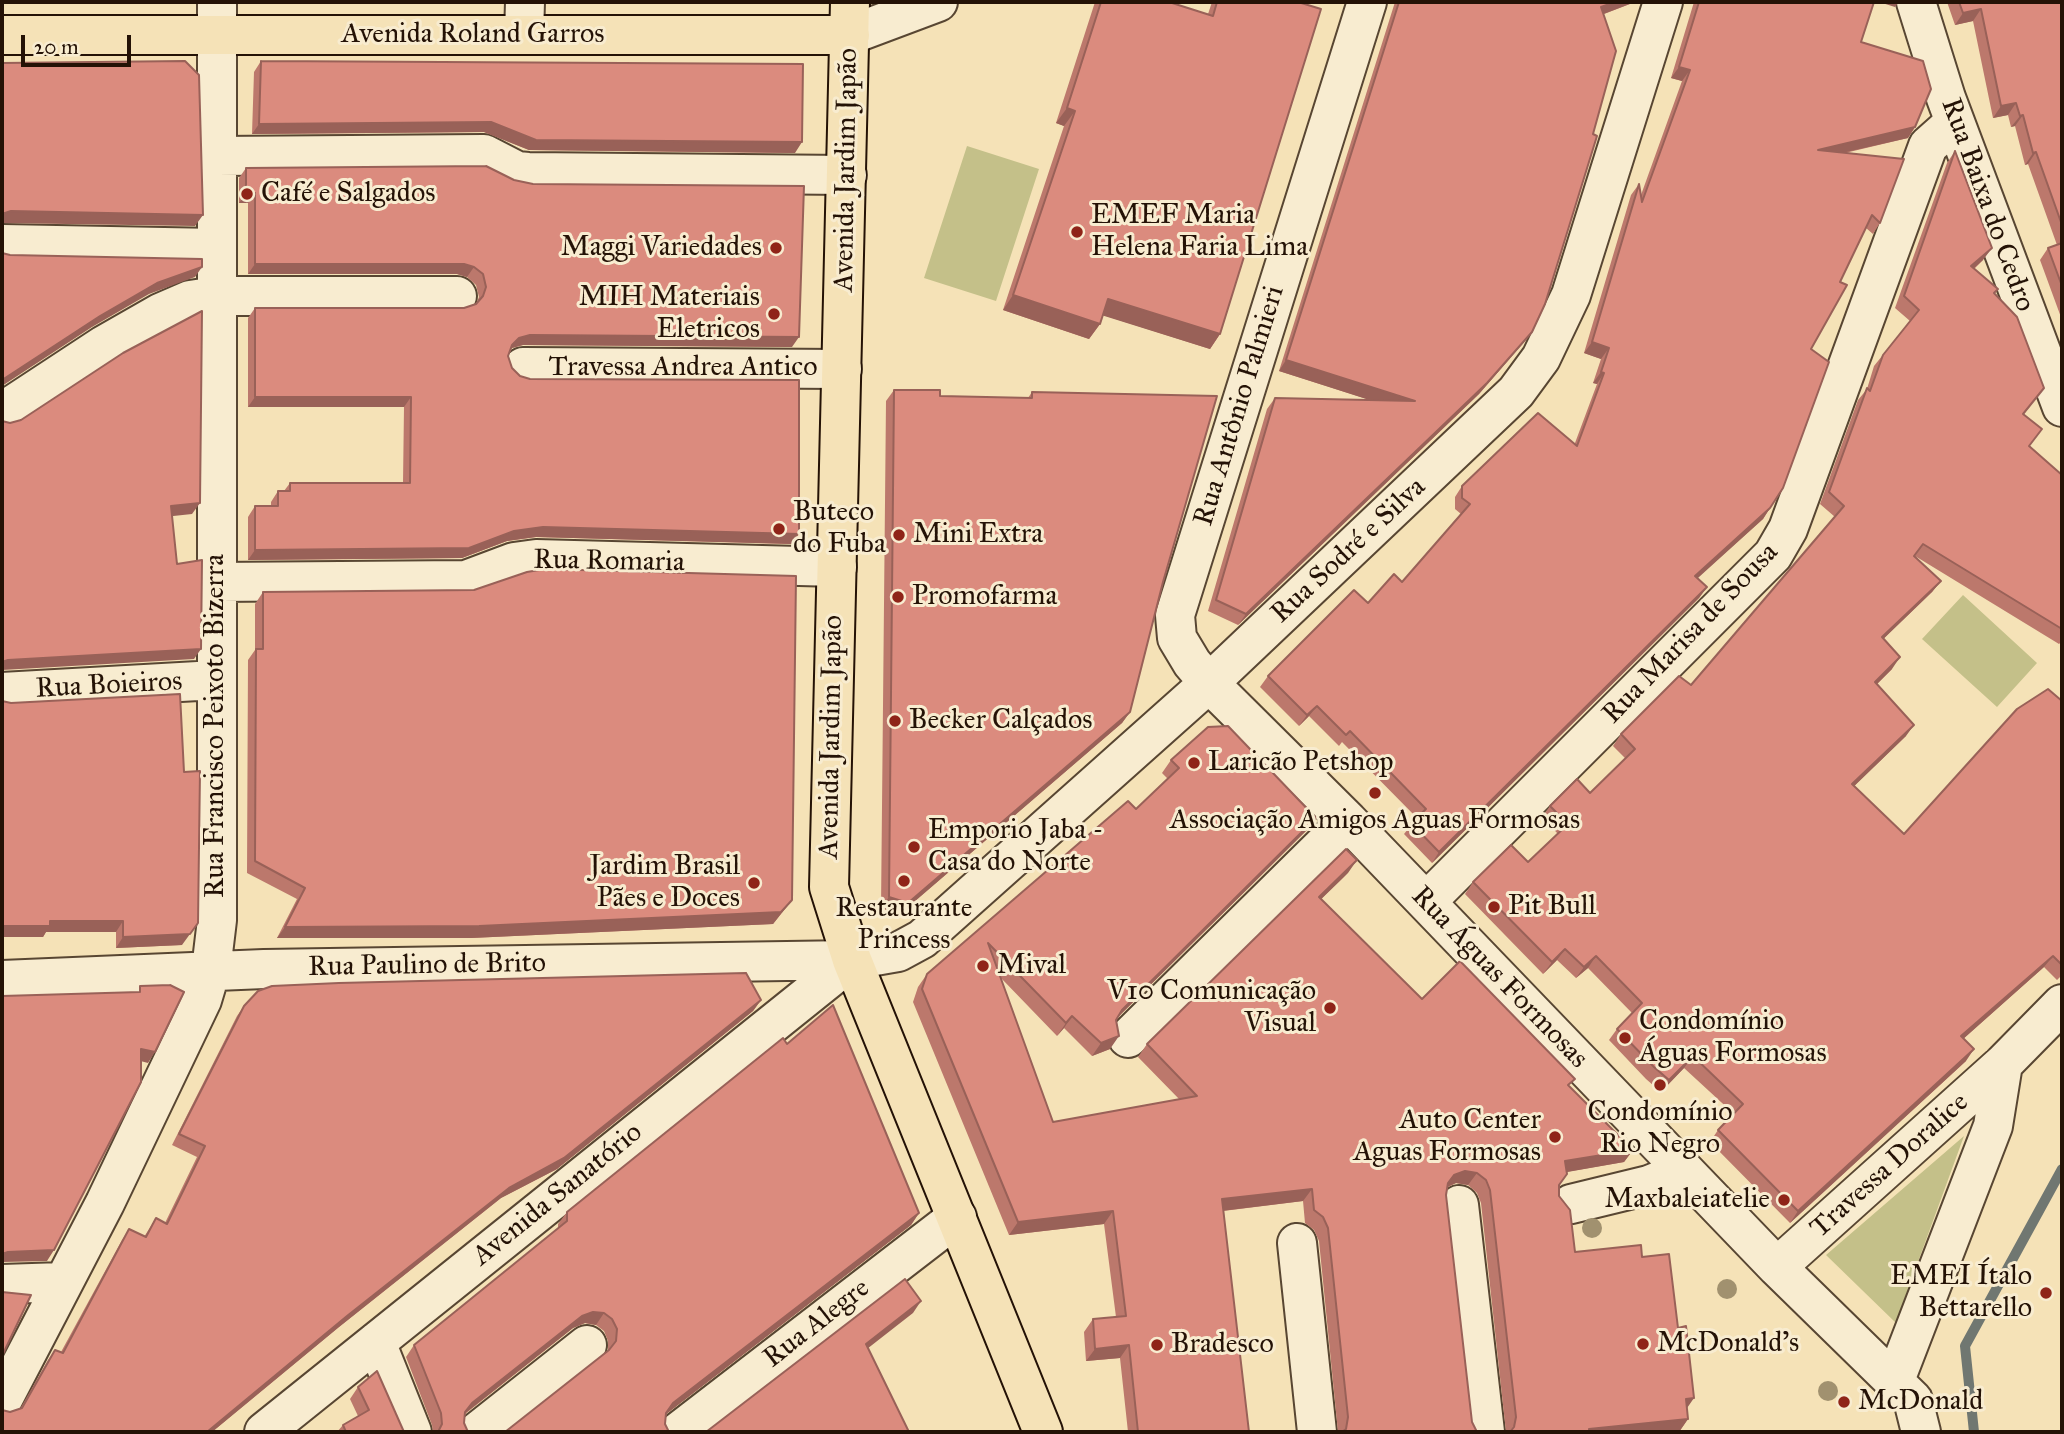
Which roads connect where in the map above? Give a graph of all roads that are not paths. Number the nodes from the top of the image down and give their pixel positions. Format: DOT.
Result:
graph roads {
  1 [pos="938,2"];
  2 [pos="1367,2"];
  3 [pos="1663,2"];
  4 [pos="1916,2"];
  5 [pos="524,18"];
  6 [pos="850,18"];
  7 [pos="217,19"];
  8 [pos="2,35"];
  9 [pos="1955,122"];
  10 [pos="217,156"];
  11 [pos="847,175"];
  12 [pos="3,244"];
  13 [pos="217,248"];
  14 [pos="217,296"];
  15 [pos="457,296"];
  16 [pos="523,367"];
  17 [pos="842,369"];
  18 [pos="2062,407"];
  19 [pos="2,412"];
  20 [pos="837,567"];
  21 [pos="216,582"];
  22 [pos="216,680"];
  23 [pos="1209,683"];
  24 [pos="2,692"];
  25 [pos="1349,821"];
  26 [pos="1426,902"];
  27 [pos="770,959"];
  28 [pos="852,960"];
  29 [pos="211,970"];
  30 [pos="2,980"];
  31 [pos="2062,1004"];
  32 [pos="792,1007"];
  33 [pos="1128,1038"];
  34 [pos="2003,1064"];
  35 [pos="1684,1171"];
  36 [pos="1571,1204"];
  37 [pos="1459,1205"];
  38 [pos="957,1217"];
  39 [pos="1297,1243"];
  40 [pos="1777,1267"];
  41 [pos="63,1282"];
  42 [pos="2,1284"];
  43 [pos="376,1342"];
  44 [pos="587,1345"];
  45 [pos="1894,1383"];
  46 [pos="2,1401"];
  47 [pos="264,1432"];
  48 [pos="412,1432"];
  49 [pos="477,1432"];
  50 [pos="678,1432"];
  51 [pos="1043,1432"];
  52 [pos="1317,1432"];
  53 [pos="1485,1432"];
  54 [pos="1921,1432"];
  1 -- 6 [label="street, Avenida Roland Garros"];
  2 -- 23 [label="street, Rua Antônio Palmieri"];
  3 -- 23 [label="street, Rua Sodré e Silva"];
  4 -- 9 [label="street, Rua Baixa do Cedro"];
  5 -- 6 [label="main road, Avenida Roland Garros"];
  5 -- 7 [label="main road, Avenida Roland Garros"];
  6 -- 11 [label="main road, Avenida Jardim Japão"];
  7 -- 8 [label="main road, Avenida Roland Garros"];
  7 -- 10 [label="street, Rua Francisco Peixoto Bizerra"];
  9 -- 18 [label="street, Rua Baixa do Cedro"];
  9 -- 26 [label="street, Rua Marisa de Sousa"];
  10 -- 11 [label="street"];
  10 -- 13 [label="street, Rua Francisco Peixoto Bizerra"];
  11 -- 17 [label="main road, Avenida Jardim Japão"];
  12 -- 13 [label="street"];
  13 -- 14 [label="street, Rua Francisco Peixoto Bizerra"];
  14 -- 15 [label="street"];
  14 -- 19 [label="street"];
  14 -- 21 [label="street, Rua Francisco Peixoto Bizerra"];
  16 -- 17 [label="street, Travessa Andrea Antico"];
  17 -- 20 [label="main road, Avenida Jardim Japão"];
  20 -- 21 [label="street, Rua Romaria"];
  20 -- 28 [label="main road, Avenida Jardim Japão"];
  21 -- 22 [label="street, Rua Francisco Peixoto Bizerra"];
  22 -- 24 [label="street, Rua Boieiros"];
  22 -- 29 [label="street, Rua Francisco Peixoto Bizerra"];
  23 -- 25 [label="street, Rua Águas Formosas"];
  23 -- 28 [label="street, Rua Sodré e Silva"];
  25 -- 26 [label="street, Rua Águas Formosas"];
  25 -- 33 [label="street"];
  26 -- 35 [label="street, Rua Águas Formosas"];
  27 -- 28 [label="street, Rua Paulino de Brito"];
  27 -- 29 [label="street, Rua Paulino de Brito"];
  27 -- 32 [label="street"];
  28 -- 32 [label="street, Avenida Sanatório"];
  28 -- 38 [label="main road, Avenida Jardim Japão"];
  29 -- 30 [label="street, Rua Paulino de Brito"];
  29 -- 41 [label="street, Rua Francisco Peixoto Bizerra"];
  31 -- 34 [label="street, Travessa Doralice"];
  32 -- 43 [label="street, Avenida Sanatório"];
  34 -- 40 [label="street, Travessa Doralice"];
  34 -- 45 [label="street, Travessa Doralice"];
  35 -- 36 [label="street"];
  35 -- 40 [label="street, Rua Águas Formosas"];
  37 -- 53 [label="street"];
  38 -- 50 [label="street, Rua Alegre"];
  38 -- 51 [label="main road, Avenida Jardim Japão"];
  39 -- 52 [label="street"];
  40 -- 45 [label="street, Rua Águas Formosas"];
  41 -- 42 [label="street"];
  41 -- 46 [label="street, Rua Francisco Peixoto Bizerra"];
  43 -- 47 [label="street, Avenida Sanatório"];
  43 -- 48 [label="street"];
  44 -- 49 [label="street"];
  45 -- 54 [label="street, Rua Águas Formosas"];
}
